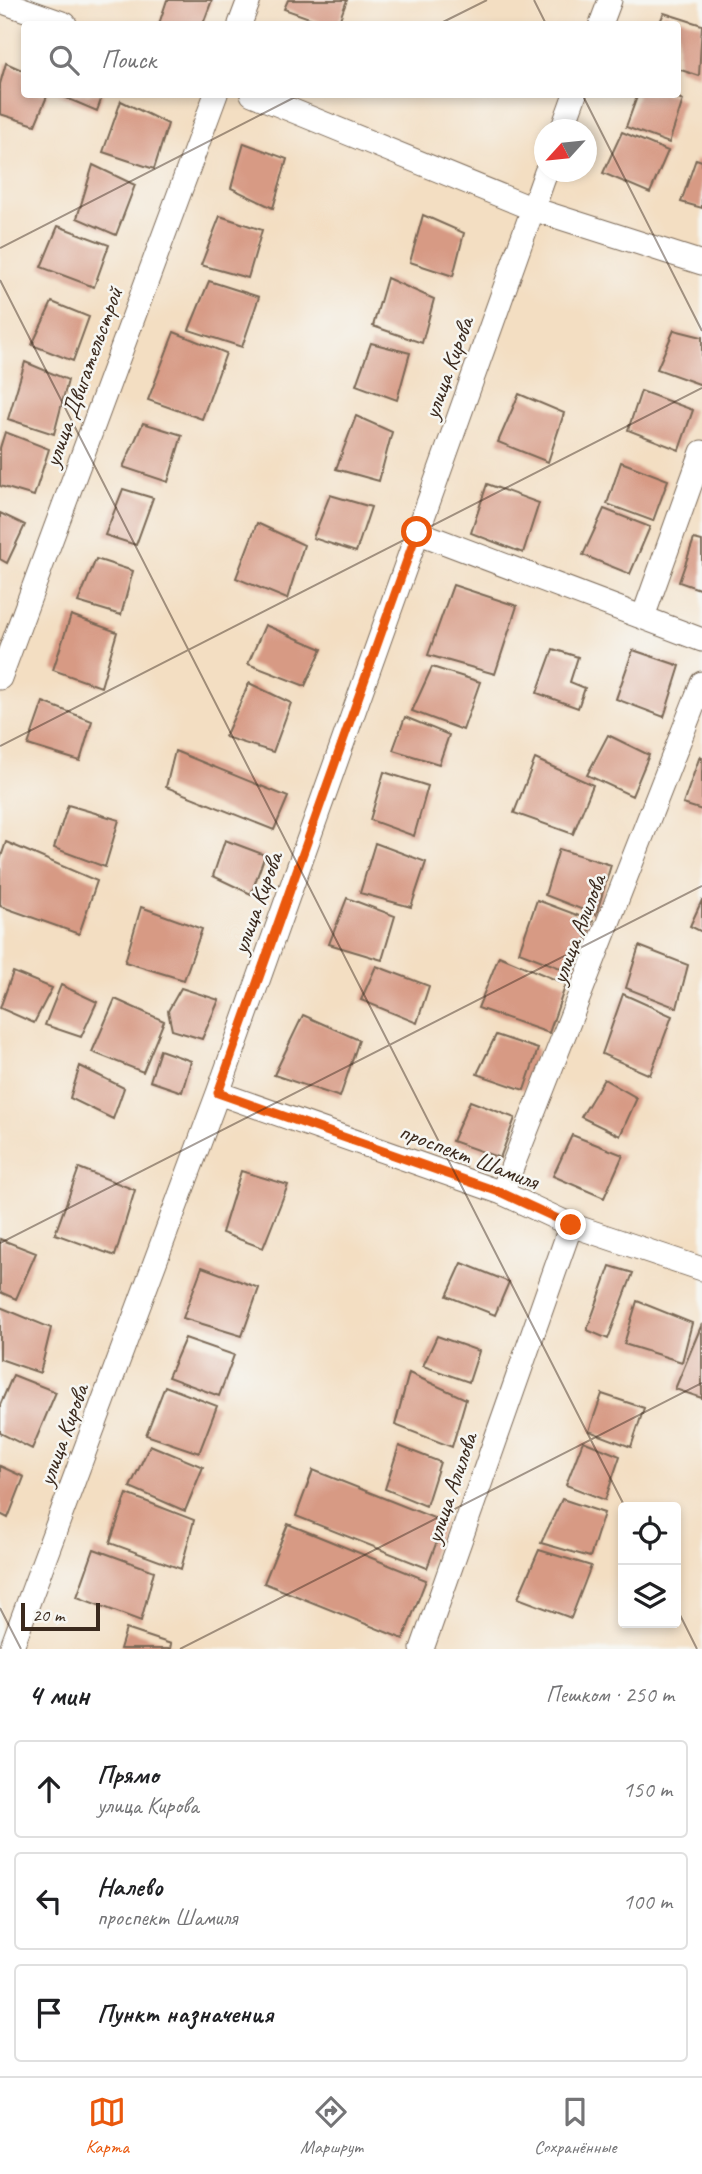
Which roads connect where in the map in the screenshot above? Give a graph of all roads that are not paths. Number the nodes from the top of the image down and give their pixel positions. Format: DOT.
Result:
graph roads {
  1 [pos="249,0"];
  2 [pos="610,0"];
  3 [pos="0,1"];
  4 [pos="57,21"];
  5 [pos="241,21"];
  6 [pos="602,21"];
  7 [pos="215,98"];
  8 [pos="263,98"];
  9 [pos="574,98"];
  10 [pos="566,119"];
  11 [pos="543,182"];
  12 [pos="533,209"];
  13 [pos="702,263"];
  14 [pos="702,453"];
  15 [pos="417,532"];
  16 [pos="643,617"];
  17 [pos="702,640"];
  18 [pos="0,678"];
  19 [pos="702,683"];
  20 [pos="218,1093"];
  21 [pos="502,1193"];
  22 [pos="571,1225"];
  23 [pos="702,1269"];
  24 [pos="11,1649"];
  25 [pos="422,1649"];
  1 -- 5 [label="street"];
  2 -- 6 [label="street"];
  3 -- 4 [label="street"];
  7 -- 18 [label="street, улица Двигательстрой"];
  8 -- 12 [label="street"];
  9 -- 10 [label="street"];
  11 -- 12 [label="street, улица Кирова"];
  12 -- 13 [label="street"];
  12 -- 15 [label="street, улица Кирова"];
  14 -- 16 [label="street"];
  15 -- 16 [label="street"];
  15 -- 20 [label="street, улица Кирова"];
  16 -- 17 [label="street"];
  19 -- 21 [label="street, улица Алилова"];
  20 -- 21 [label="street, проспект Шамиля"];
  20 -- 24 [label="street, улица Кирова"];
  21 -- 22 [label="street, проспект Шамиля"];
  22 -- 23 [label="street, проспект Шамиля"];
  22 -- 25 [label="street, улица Алилова"];
}
